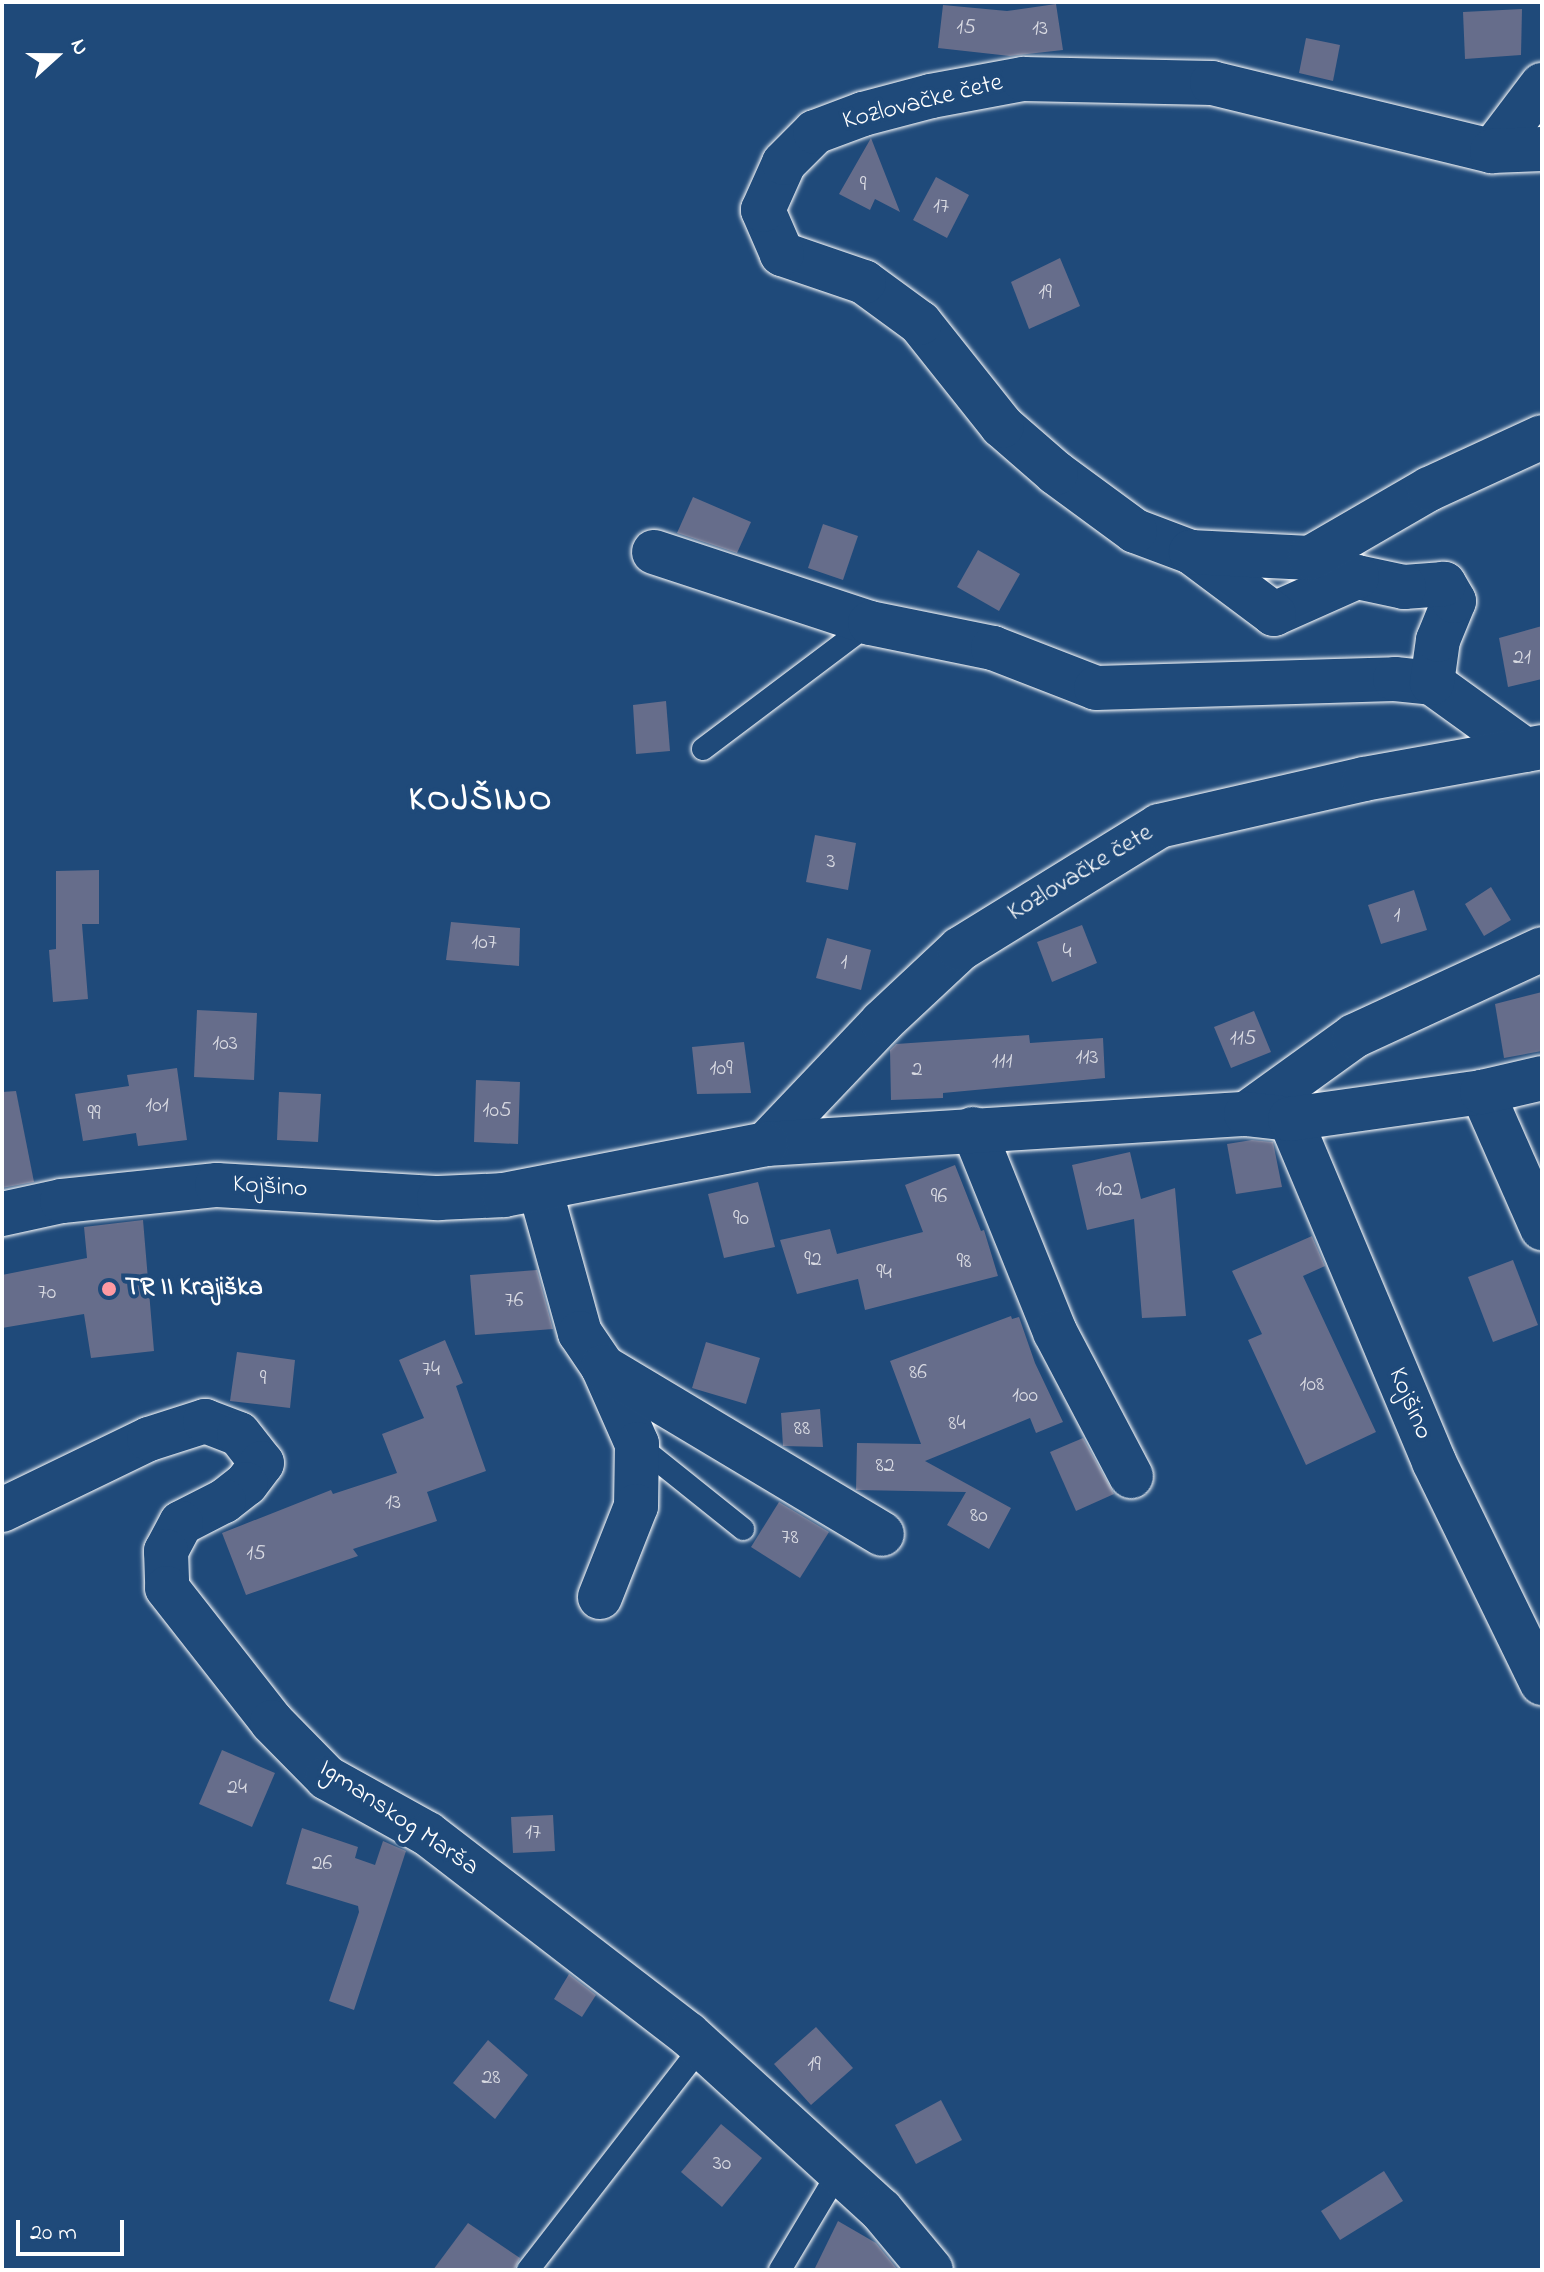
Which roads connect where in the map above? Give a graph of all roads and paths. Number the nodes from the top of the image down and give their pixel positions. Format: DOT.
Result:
graph roads {
  1 [pos="1542,85"];
  2 [pos="1542,149"];
  3 [pos="1492,151"];
  4 [pos="1542,437"];
  5 [pos="654,552"];
  6 [pos="1191,552"];
  7 [pos="870,623"];
  8 [pos="1432,683"];
  9 [pos="1534,748"];
  10 [pos="703,749"];
  11 [pos="1542,926"];
  12 [pos="1542,949"];
  13 [pos="1480,976"];
  14 [pos="1542,1078"];
  15 [pos="1482,1092"];
  16 [pos="1246,1114"];
  17 [pos="1290,1119"];
  18 [pos="973,1129"];
  19 [pos="766,1144"];
  20 [pos="540,1189"];
  21 [pos="2,1214"];
  22 [pos="1542,1228"];
  23 [pos="603,1367"];
  24 [pos="637,1444"];
  25 [pos="1131,1476"];
  26 [pos="2,1510"];
  27 [pos="743,1529"];
  28 [pos="882,1534"];
  29 [pos="600,1597"];
  30 [pos="1542,1683"];
  31 [pos="702,2046"];
  32 [pos="839,2171"];
  33 [pos="528,2270"];
  34 [pos="780,2270"];
  35 [pos="931,2270"];
  1 -- 3 [label="street"];
  2 -- 3 [label="street, Kozlovačke čete"];
  3 -- 6 [label="street, Kozlovačke čete"];
  4 -- 6 [label="street, Kozlovačke čete"];
  5 -- 7 [label="street"];
  6 -- 8 [label="street, Kozlovačke čete"];
  7 -- 8 [label="street"];
  7 -- 10 [label="lane"];
  8 -- 9 [label="street, Kozlovačke čete"];
  9 -- 19 [label="street, Kozlovačke čete"];
  11 -- 13 [label="street"];
  12 -- 13 [label="street"];
  13 -- 16 [label="street"];
  14 -- 15 [label="street, Kojšino"];
  15 -- 17 [label="street, Kojšino"];
  15 -- 22 [label="street"];
  16 -- 17 [label="street, Kojšino"];
  16 -- 18 [label="street, Kojšino"];
  17 -- 30 [label="street, Kojšino"];
  18 -- 19 [label="street, Kojšino"];
  18 -- 25 [label="street"];
  19 -- 20 [label="street, Kojšino"];
  20 -- 21 [label="street, Kojšino"];
  20 -- 23 [label="street"];
  23 -- 24 [label="street"];
  23 -- 28 [label="street"];
  24 -- 27 [label="lane"];
  24 -- 29 [label="street"];
  26 -- 31 [label="street, Igmanskog Marša"];
  31 -- 32 [label="street, Igmanskog Marša"];
  31 -- 33 [label="lane"];
  32 -- 34 [label="lane"];
  32 -- 35 [label="street, Igmanskog Marša"];
}
